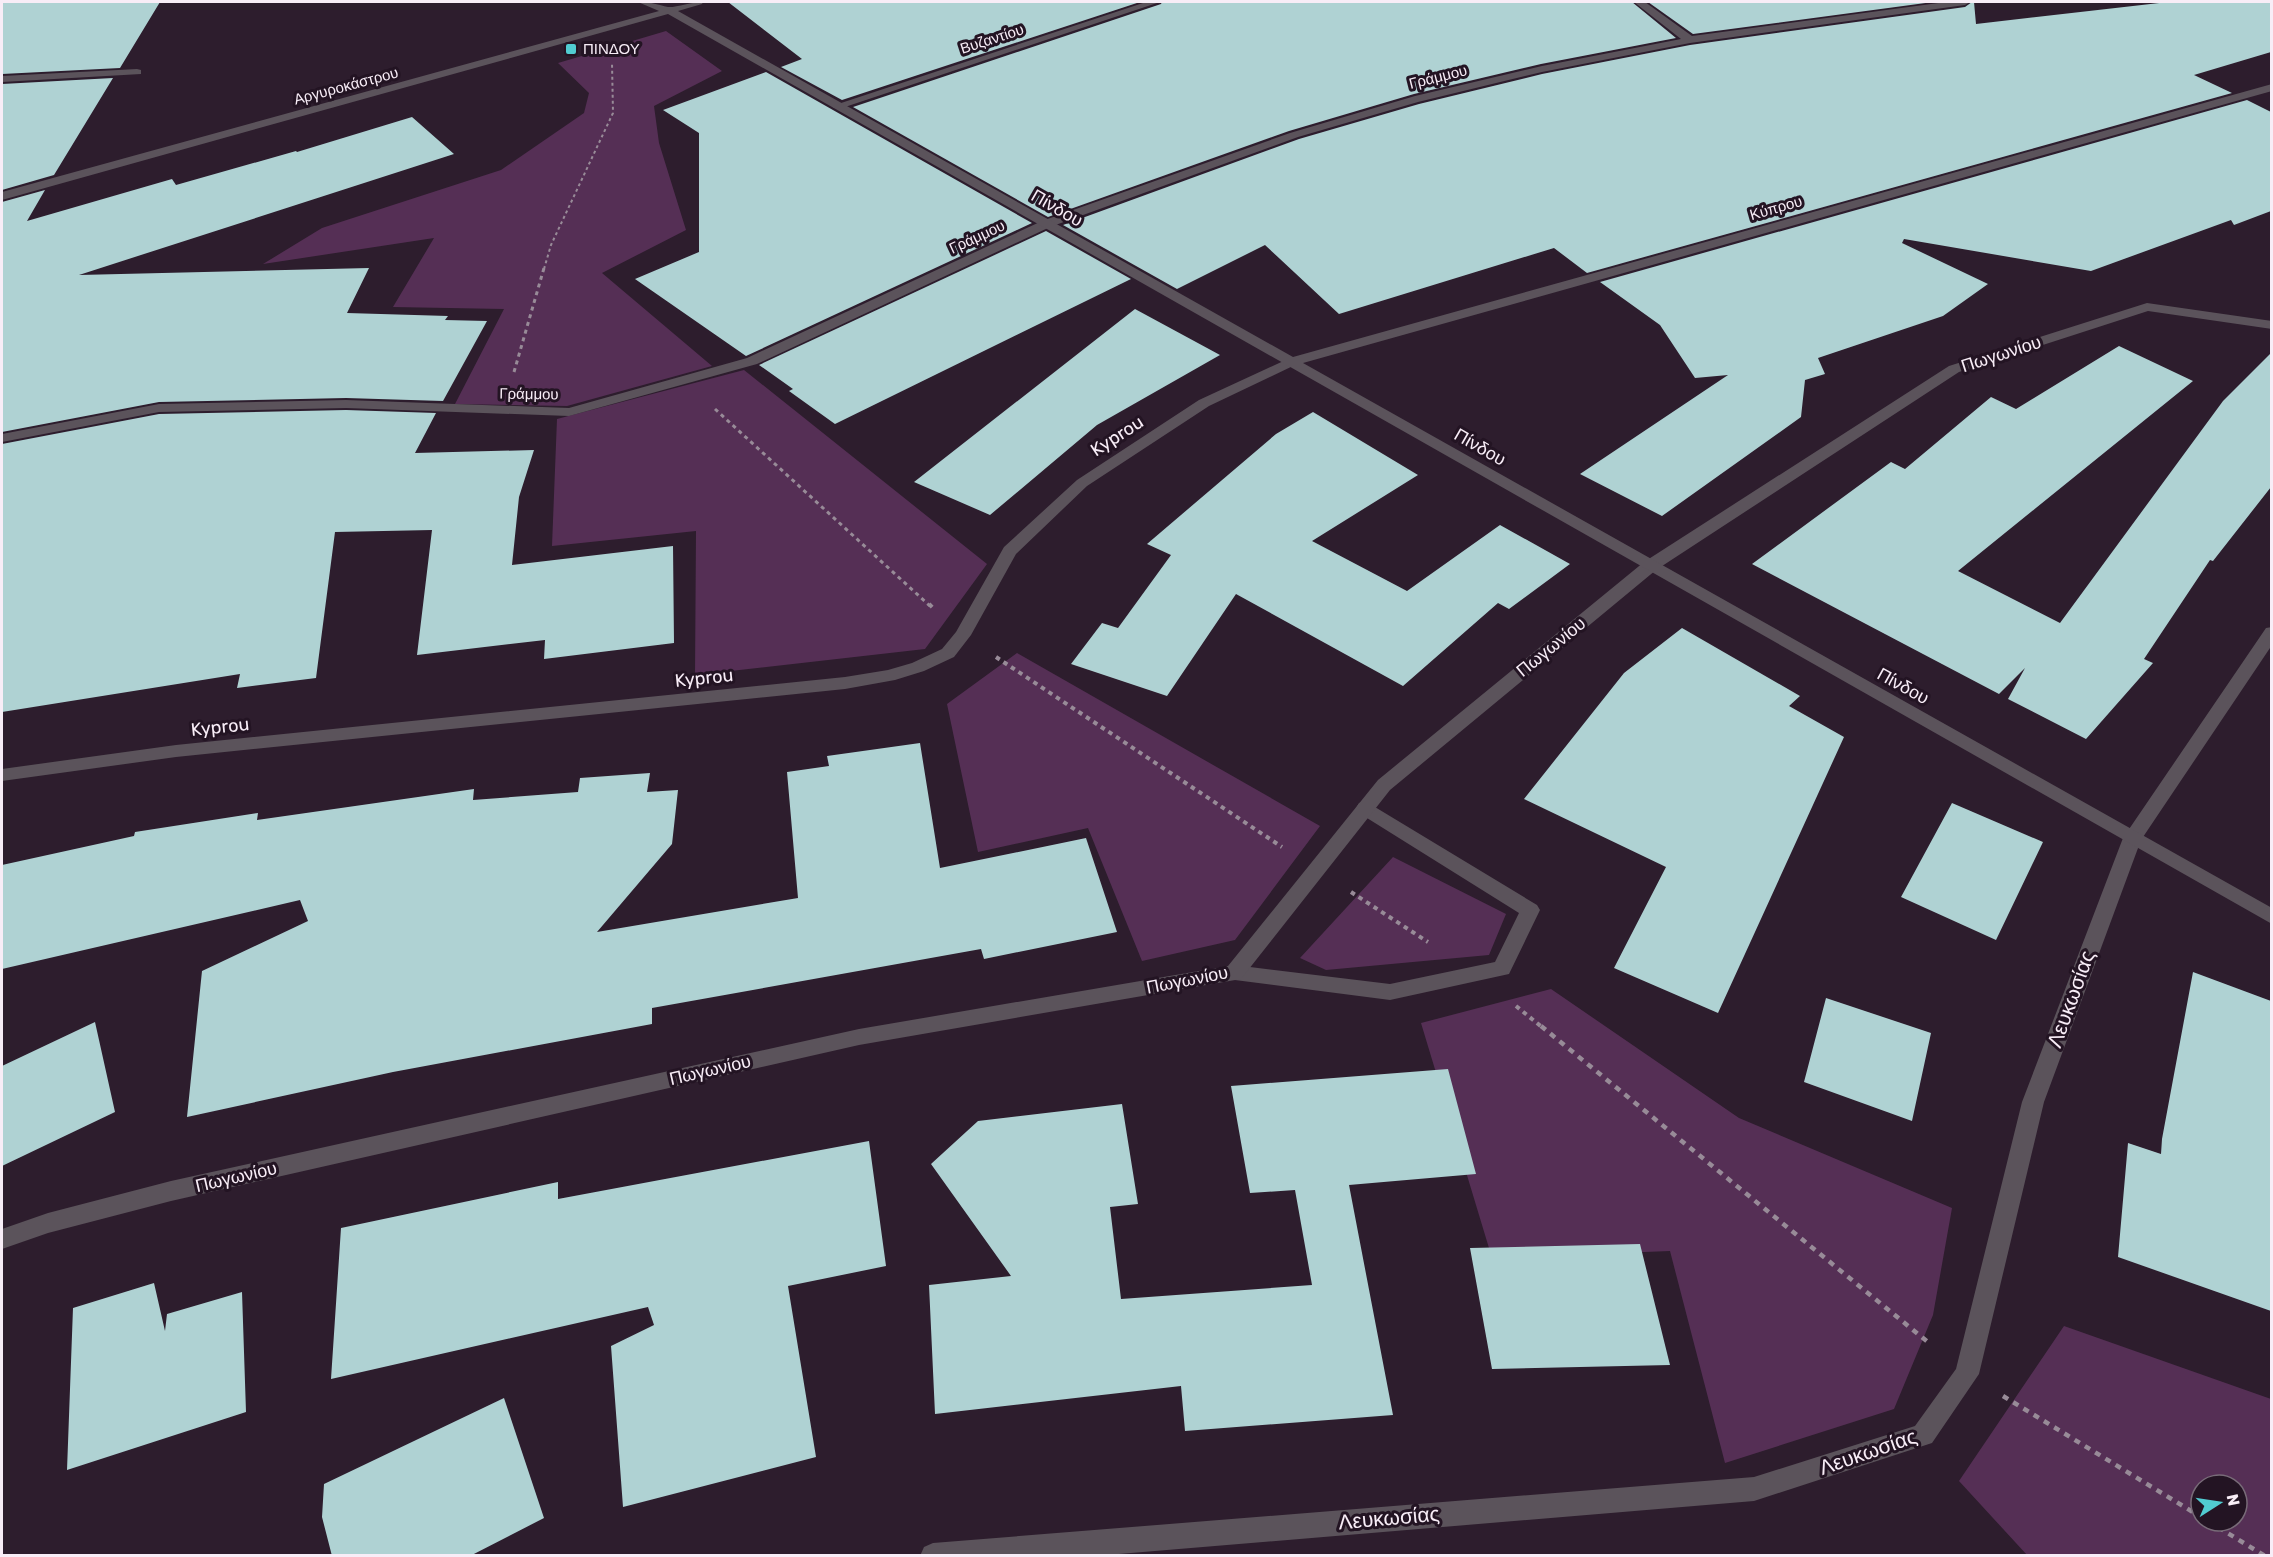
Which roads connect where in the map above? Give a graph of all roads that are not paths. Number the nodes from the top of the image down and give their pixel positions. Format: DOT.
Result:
graph roads {
  1 [pos="643,2"];
  2 [pos="698,2"];
  3 [pos="1155,2"];
  4 [pos="1639,2"];
  5 [pos="1965,2"];
  6 [pos="670,6"];
  7 [pos="1690,40"];
  8 [pos="137,72"];
  9 [pos="2,79"];
  10 [pos="2271,87"];
  11 [pos="838,106"];
  12 [pos="2,196"];
  13 [pos="1046,224"];
  14 [pos="2271,324"];
  15 [pos="1290,362"];
  16 [pos="2,438"];
  17 [pos="1650,566"];
  18 [pos="2271,632"];
  19 [pos="2,775"];
  20 [pos="1365,808"];
  21 [pos="2132,838"];
  22 [pos="2271,917"];
  23 [pos="1234,973"];
  24 [pos="2,1239"];
  25 [pos="933,1556"];
  1 -- 6 [label="street, Πίνδου"];
  2 -- 6 [label="street, Αργυροκάστρου"];
  3 -- 11 [label="street, Βυζαντίου"];
  4 -- 7 [label="street"];
  5 -- 7 [label="street, Γράμμου"];
  6 -- 11 [label="street, Πίνδου"];
  6 -- 12 [label="street, Αργυροκάστρου"];
  7 -- 13 [label="street, Γράμμου"];
  8 -- 9 [label="street"];
  10 -- 15 [label="street, Κύπρου"];
  11 -- 13 [label="street, Πίνδου"];
  13 -- 15 [label="street, Πίνδου"];
  13 -- 16 [label="street, Γράμμου"];
  14 -- 17 [label="street, Πωγωνίου"];
  15 -- 17 [label="street, Πίνδου"];
  15 -- 19 [label="street, Kyprou"];
  17 -- 20 [label="street, Πωγωνίου"];
  17 -- 21 [label="street, Πίνδου"];
  18 -- 21 [label="street, Λευκωσίας"];
  20 -- 23 [label="street, Πωγωνίου"];
  20 -- 23 [label="street"];
  21 -- 22 [label="street, Πίνδου"];
  21 -- 25 [label="street, Λευκωσίας"];
  23 -- 24 [label="street, Πωγωνίου"];
}
